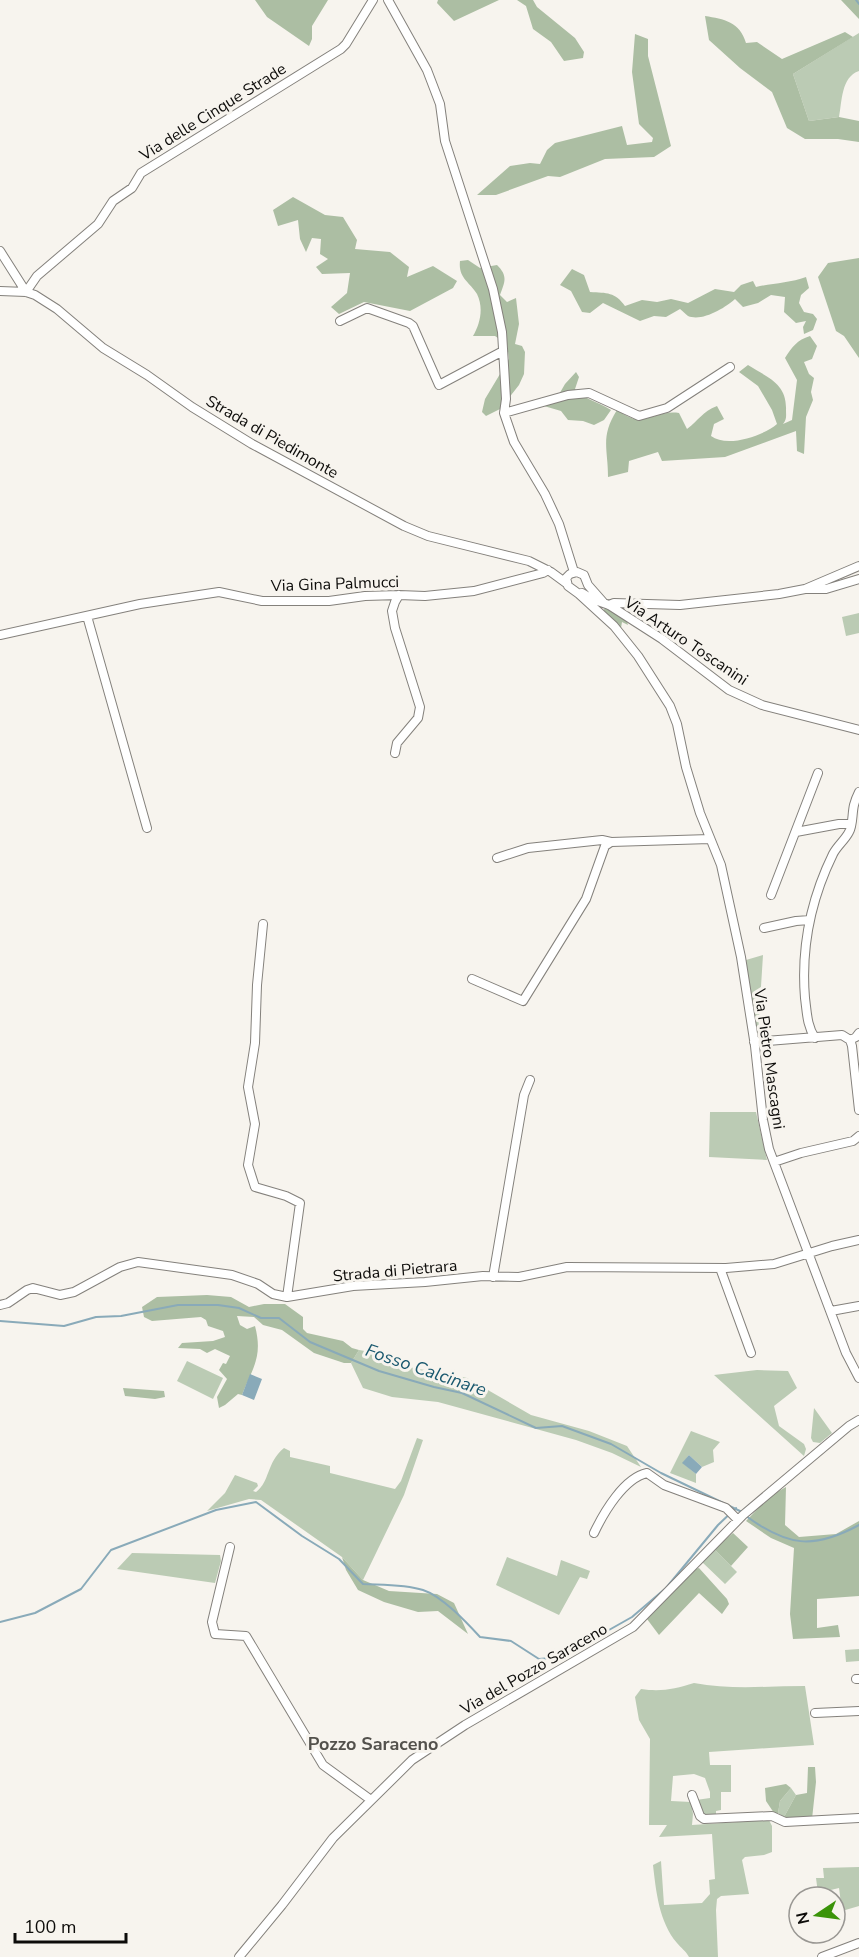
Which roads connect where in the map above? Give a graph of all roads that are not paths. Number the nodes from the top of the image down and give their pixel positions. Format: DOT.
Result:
graph roads {
  1 [pos="373,0"];
  2 [pos="388,0"];
  3 [pos="0,252"];
  4 [pos="0,291"];
  5 [pos="26,292"];
  6 [pos="340,321"];
  7 [pos="503,351"];
  8 [pos="730,367"];
  9 [pos="504,413"];
  10 [pos="859,566"];
  11 [pos="549,571"];
  12 [pos="572,573"];
  13 [pos="859,579"];
  14 [pos="566,583"];
  15 [pos="590,587"];
  16 [pos="805,589"];
  17 [pos="581,593"];
  18 [pos="399,595"];
  19 [pos="592,599"];
  20 [pos="606,603"];
  21 [pos="595,609"];
  22 [pos="87,616"];
  23 [pos="0,635"];
  24 [pos="859,730"];
  25 [pos="395,753"];
  26 [pos="818,773"];
  27 [pos="859,792"];
  28 [pos="147,828"];
  29 [pos="853,829"];
  30 [pos="796,832"];
  31 [pos="710,839"];
  32 [pos="611,843"];
  33 [pos="497,858"];
  34 [pos="771,895"];
  35 [pos="810,920"];
  36 [pos="263,924"];
  37 [pos="764,928"];
  38 [pos="472,979"];
  39 [pos="859,1033"];
  40 [pos="815,1038"];
  41 [pos="850,1040"];
  42 [pos="754,1042"];
  43 [pos="857,1067"];
  44 [pos="530,1080"];
  45 [pos="859,1110"];
  46 [pos="859,1136"];
  47 [pos="774,1162"];
  48 [pos="859,1240"];
  49 [pos="810,1254"];
  50 [pos="720,1268"];
  51 [pos="492,1276"];
  52 [pos="287,1297"];
  53 [pos="0,1305"];
  54 [pos="859,1306"];
  55 [pos="831,1311"];
  56 [pos="751,1353"];
  57 [pos="859,1377"];
  58 [pos="859,1420"];
  59 [pos="738,1520"];
  60 [pos="594,1533"];
  61 [pos="230,1547"];
  62 [pos="859,1711"];
  63 [pos="816,1713"];
  64 [pos="692,1795"];
  65 [pos="371,1800"];
  66 [pos="859,1818"];
  67 [pos="859,1943"];
  68 [pos="239,1957"];
  69 [pos="822,1957"];
  1 -- 5 [label="street, Via delle Cinque Strade"];
  2 -- 7 [label="street"];
  3 -- 5 [label="street"];
  4 -- 5 [label="street, Strada di Piedimonte"];
  5 -- 11 [label="street, Strada di Piedimonte"];
  6 -- 7 [label="street"];
  7 -- 9 [label="street"];
  8 -- 9 [label="street"];
  9 -- 12 [label="street"];
  10 -- 16 [label="street"];
  11 -- 12 [label="street, Strada di Piedimonte"];
  11 -- 14 [label="street, Strada di Piedimonte"];
  11 -- 18 [label="street, Via Gina Palmucci"];
  12 -- 14 [label="street"];
  12 -- 15 [label="street"];
  13 -- 16 [label="street"];
  14 -- 17 [label="street"];
  15 -- 17 [label="street"];
  15 -- 19 [label="street"];
  15 -- 20 [label="street, Via Arturo Toscanini"];
  16 -- 20 [label="street"];
  17 -- 19 [label="street, Via Arturo Toscanini"];
  17 -- 21 [label="street, Via Pietro Mascagni"];
  18 -- 22 [label="street, Via Gina Palmucci"];
  18 -- 25 [label="street"];
  19 -- 20 [label="street, Via Arturo Toscanini"];
  19 -- 21 [label="street"];
  20 -- 24 [label="street, Via Arturo Toscanini"];
  21 -- 31 [label="street, Via Pietro Mascagni"];
  22 -- 23 [label="street, Via Gina Palmucci"];
  22 -- 28 [label="street"];
  26 -- 30 [label="street"];
  27 -- 29 [label="street"];
  29 -- 30 [label="street"];
  29 -- 35 [label="street"];
  30 -- 34 [label="street"];
  31 -- 32 [label="street"];
  31 -- 42 [label="street, Via Pietro Mascagni"];
  32 -- 33 [label="street"];
  32 -- 38 [label="street"];
  35 -- 37 [label="street"];
  35 -- 40 [label="street"];
  36 -- 52 [label="street"];
  39 -- 41 [label="street"];
  40 -- 41 [label="street"];
  40 -- 42 [label="street"];
  41 -- 43 [label="street"];
  42 -- 47 [label="street, Via Pietro Mascagni"];
  43 -- 45 [label="street"];
  44 -- 51 [label="street"];
  46 -- 47 [label="street"];
  47 -- 49 [label="street, Via Pietro Mascagni"];
  48 -- 49 [label="street, Strada di Pietrara"];
  49 -- 50 [label="street, Strada di Pietrara"];
  49 -- 55 [label="street, Via Pietro Mascagni"];
  50 -- 51 [label="street, Strada di Pietrara"];
  50 -- 56 [label="street"];
  51 -- 52 [label="street, Strada di Pietrara"];
  52 -- 53 [label="street"];
  54 -- 55 [label="street"];
  55 -- 57 [label="street, Via Pietro Mascagni"];
  58 -- 59 [label="street, Via del Pozzo Saraceno"];
  59 -- 60 [label="street"];
  59 -- 65 [label="street, Via del Pozzo Saraceno"];
  61 -- 65 [label="street"];
  62 -- 63 [label="street"];
  64 -- 66 [label="street"];
  65 -- 68 [label="street, Via del Pozzo Saraceno"];
  67 -- 69 [label="street"];
}
